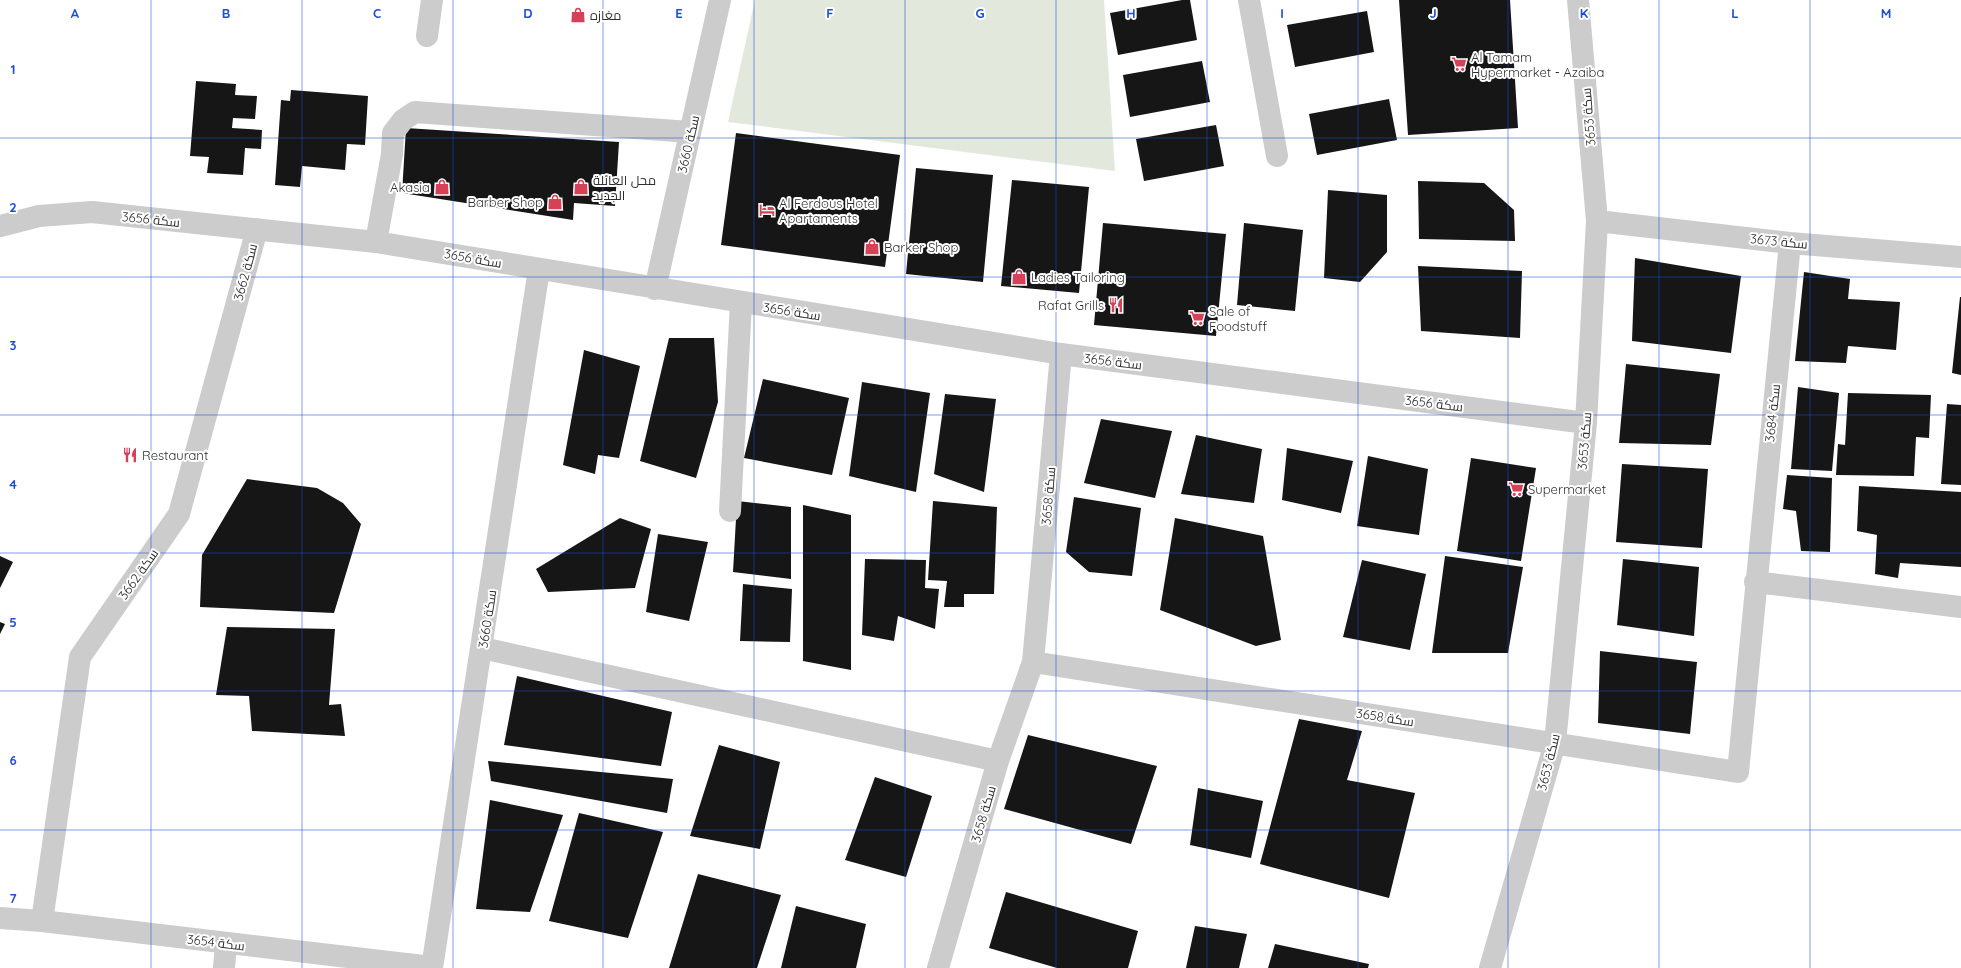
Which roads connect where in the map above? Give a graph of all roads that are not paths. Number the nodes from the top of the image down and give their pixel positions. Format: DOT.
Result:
graph roads {
  1 [pos="432,0"];
  2 [pos="720,0"];
  3 [pos="1248,0"];
  4 [pos="1578,0"];
  5 [pos="427,36"];
  6 [pos="690,132"];
  7 [pos="1277,156"];
  8 [pos="1597,221"];
  9 [pos="0,226"];
  10 [pos="257,229"];
  11 [pos="376,242"];
  12 [pos="1790,243"];
  13 [pos="1961,257"];
  14 [pos="539,269"];
  15 [pos="655,289"];
  16 [pos="741,303"];
  17 [pos="1061,354"];
  18 [pos="1586,423"];
  19 [pos="730,511"];
  20 [pos="1755,582"];
  21 [pos="1961,607"];
  22 [pos="482,648"];
  23 [pos="1033,662"];
  24 [pos="1555,743"];
  25 [pos="998,761"];
  26 [pos="1738,772"];
  27 [pos="0,918"];
  28 [pos="42,921"];
  29 [pos="226,944"];
  30 [pos="224,968"];
  31 [pos="432,968"];
  32 [pos="938,968"];
  33 [pos="1490,968"];
  1 -- 5 [label="street"];
  2 -- 6 [label="street, سكة 3660"];
  3 -- 7 [label="street"];
  4 -- 8 [label="street, سكة 3653"];
  6 -- 11 [label="street"];
  6 -- 15 [label="street, سكة 3660"];
  8 -- 12 [label="street, سكة 3673"];
  8 -- 18 [label="street, سكة 3653"];
  9 -- 10 [label="street, سكة 3656"];
  10 -- 11 [label="street, سكة 3656"];
  10 -- 28 [label="street, سكة 3662"];
  11 -- 14 [label="street, سكة 3656"];
  12 -- 13 [label="street, سكة 3673"];
  12 -- 20 [label="street, سكة 3684"];
  14 -- 15 [label="street, سكة 3656"];
  14 -- 22 [label="street, سكة 3660"];
  15 -- 16 [label="street, سكة 3656"];
  16 -- 17 [label="street, سكة 3656"];
  16 -- 19 [label="street"];
  17 -- 18 [label="street, سكة 3656"];
  17 -- 23 [label="street, سكة 3658"];
  18 -- 24 [label="street, سكة 3653"];
  20 -- 21 [label="street"];
  20 -- 26 [label="street, سكة 3684"];
  22 -- 25 [label="street"];
  22 -- 31 [label="street, سكة 3660"];
  23 -- 24 [label="street, سكة 3658"];
  23 -- 25 [label="street, سكة 3658"];
  24 -- 26 [label="street, سكة 3658"];
  24 -- 33 [label="street, سكة 3653"];
  25 -- 32 [label="street, سكة 3658"];
  27 -- 28 [label="street, سكة 3654"];
  28 -- 29 [label="street, سكة 3654"];
  29 -- 30 [label="street"];
  29 -- 31 [label="street, سكة 3654"];
}
